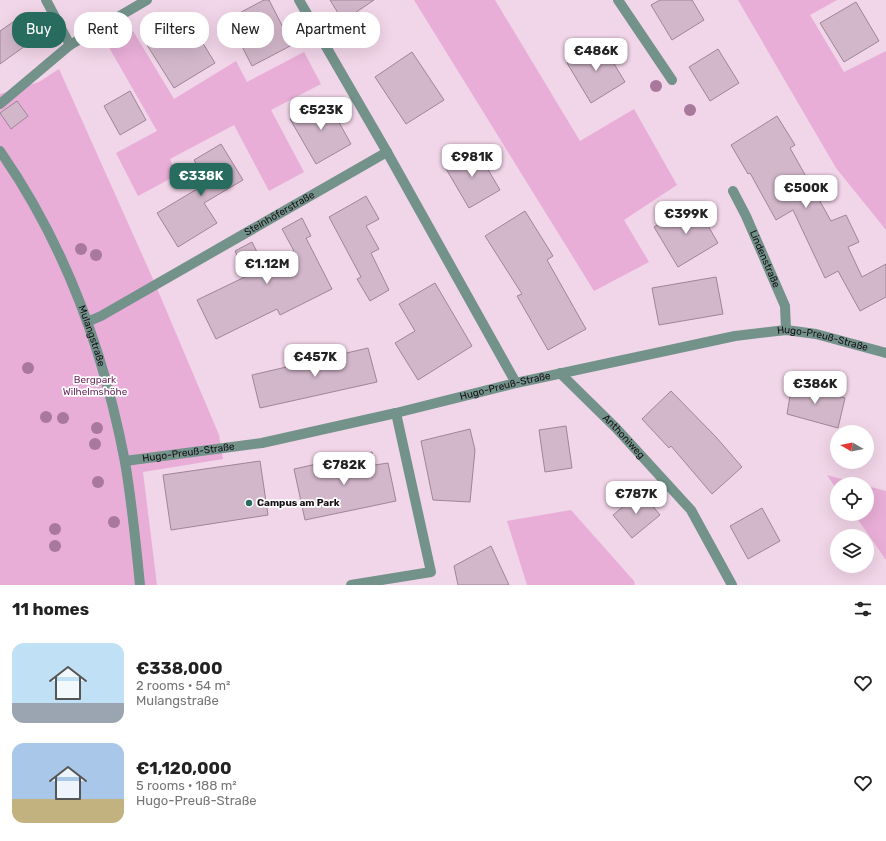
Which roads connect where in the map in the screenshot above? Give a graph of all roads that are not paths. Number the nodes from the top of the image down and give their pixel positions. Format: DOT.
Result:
graph roads {
  1 [pos="46,0"];
  2 [pos="147,0"];
  3 [pos="299,0"];
  4 [pos="618,0"];
  5 [pos="70,45"];
  6 [pos="672,80"];
  7 [pos="0,104"];
  8 [pos="0,150"];
  9 [pos="387,152"];
  10 [pos="733,191"];
  11 [pos="87,322"];
  12 [pos="786,330"];
  13 [pos="886,353"];
  14 [pos="560,374"];
  15 [pos="516,383"];
  16 [pos="396,413"];
  17 [pos="124,461"];
  18 [pos="140,585"];
  19 [pos="351,585"];
  20 [pos="732,585"];
  1 -- 5 [label="street"];
  2 -- 5 [label="street"];
  3 -- 9 [label="street"];
  4 -- 6 [label="street"];
  5 -- 7 [label="street"];
  8 -- 11 [label="street, Mulangstraße"];
  9 -- 11 [label="street, Steinhöferstraße"];
  9 -- 15 [label="street"];
  10 -- 12 [label="street, Lindenstraße"];
  11 -- 17 [label="street, Mulangstraße"];
  12 -- 13 [label="street, Hugo-Preuß-Straße"];
  12 -- 14 [label="street, Hugo-Preuß-Straße"];
  14 -- 15 [label="street, Hugo-Preuß-Straße"];
  14 -- 20 [label="street, Anthoniweg"];
  15 -- 16 [label="street, Hugo-Preuß-Straße"];
  16 -- 17 [label="street, Hugo-Preuß-Straße"];
  16 -- 19 [label="street"];
  17 -- 18 [label="street, Mulangstraße"];
}
